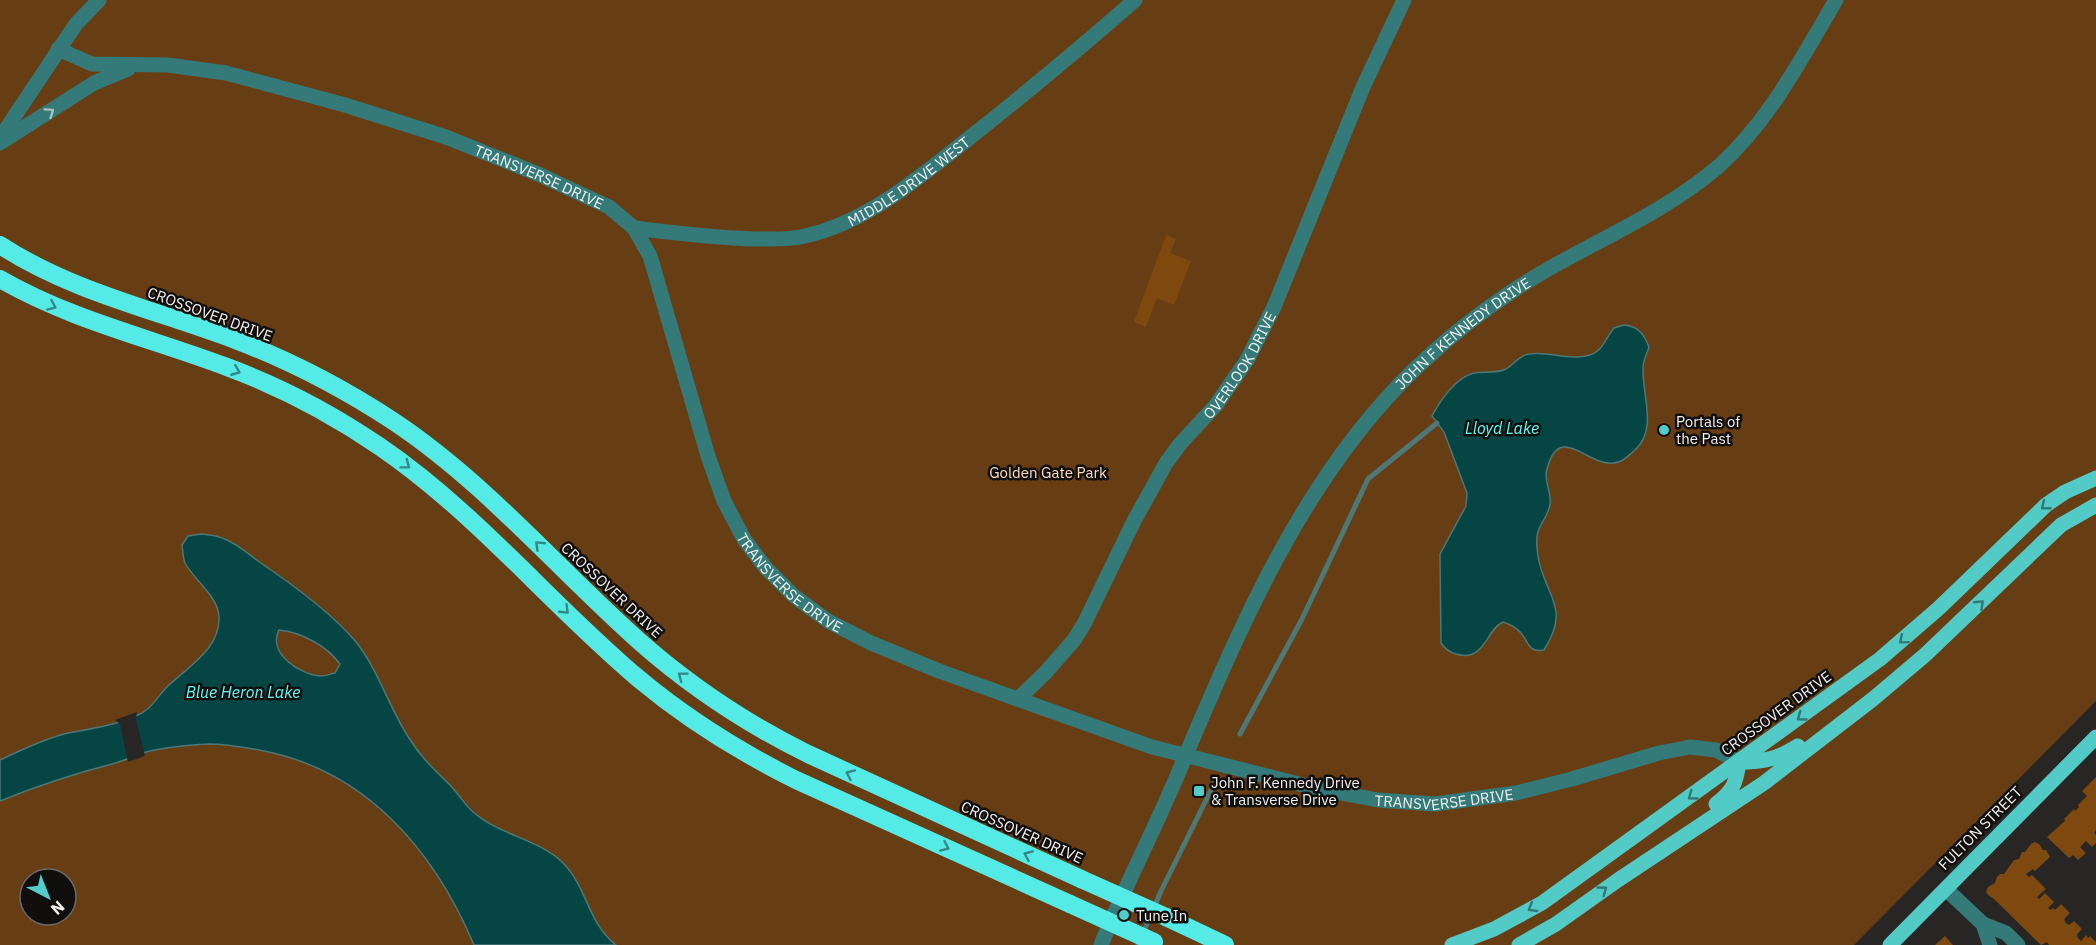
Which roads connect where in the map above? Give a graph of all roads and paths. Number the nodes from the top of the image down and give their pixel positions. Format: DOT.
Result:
graph roads {
  1 [pos="99,0"];
  2 [pos="1135,0"];
  3 [pos="1404,0"];
  4 [pos="1836,0"];
  5 [pos="58,50"];
  6 [pos="142,64"];
  7 [pos="0,138"];
  8 [pos="0,143"];
  9 [pos="634,228"];
  10 [pos="0,237"];
  11 [pos="7,250"];
  12 [pos="0,279"];
  13 [pos="2096,478"];
  14 [pos="2096,505"];
  15 [pos="1018,699"];
  16 [pos="1873,699"];
  17 [pos="2096,737"];
  18 [pos="1186,755"];
  19 [pos="1739,762"];
  20 [pos="1674,843"];
  21 [pos="1946,889"];
  22 [pos="1983,924"];
  23 [pos="1157,944"];
  24 [pos="1224,944"];
  25 [pos="1101,945"];
  26 [pos="1452,945"];
  27 [pos="1519,945"];
  28 [pos="1890,945"];
  29 [pos="1990,945"];
  30 [pos="2018,945"];
  1 -- 5 [label="street"];
  2 -- 9 [label="street, MIDDLE DRIVE WEST"];
  3 -- 15 [label="street, OVERLOOK DRIVE"];
  4 -- 18 [label="street, JOHN F KENNEDY DRIVE"];
  5 -- 6 [label="street, TRANSVERSE DRIVE"];
  5 -- 7 [label="street"];
  8 -- 6 [label="street, one-way"];
  6 -- 9 [label="street, TRANSVERSE DRIVE"];
  9 -- 15 [label="street, TRANSVERSE DRIVE"];
  10 -- 11 [label="highway"];
  24 -- 11 [label="highway, CROSSOVER DRIVE, one-way, bridge"];
  12 -- 23 [label="highway, one-way, bridge"];
  13 -- 19 [label="main road, CROSSOVER DRIVE, one-way"];
  16 -- 14 [label="main road, one-way"];
  15 -- 18 [label="street, TRANSVERSE DRIVE"];
  16 -- 19 [label="main road"];
  16 -- 20 [label="main road"];
  17 -- 21 [label="main road, FULTON STREET"];
  18 -- 19 [label="street, TRANSVERSE DRIVE"];
  18 -- 25 [label="street, JOHN F KENNEDY DRIVE"];
  19 -- 20 [label="main road"];
  19 -- 26 [label="main road, CROSSOVER DRIVE, one-way"];
  27 -- 20 [label="main road, one-way"];
  21 -- 22 [label="street"];
  21 -- 28 [label="main road, FULTON STREET"];
  22 -- 29 [label="street"];
  22 -- 30 [label="street"];
}
